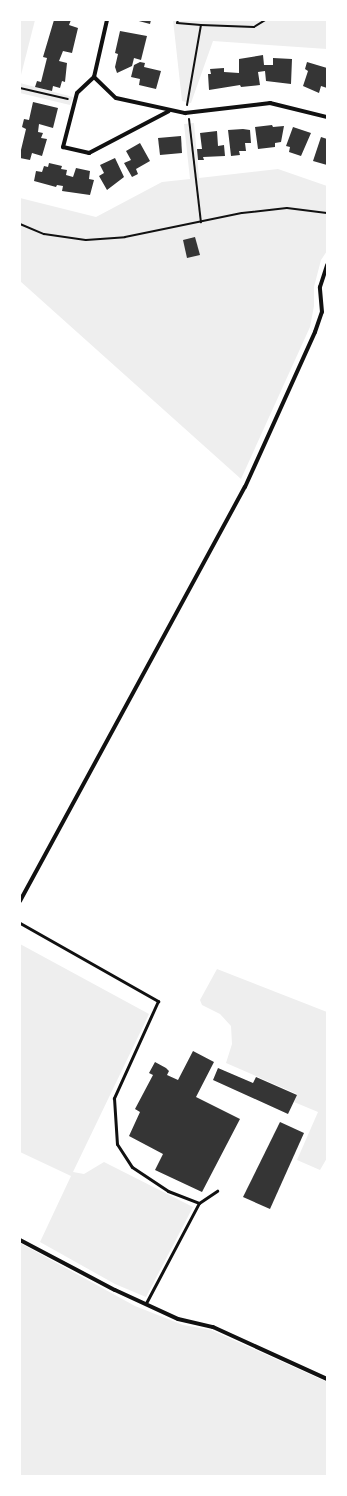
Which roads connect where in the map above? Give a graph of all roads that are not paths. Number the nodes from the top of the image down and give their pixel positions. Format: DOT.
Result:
graph roads {
  1 [pos="107,20"];
  2 [pos="94,77"];
  3 [pos="169,111"];
  4 [pos="327,117"];
  5 [pos="327,265"];
  6 [pos="20,901"];
  7 [pos="20,923"];
  8 [pos="217,1191"];
  9 [pos="199,1203"];
  10 [pos="20,1240"];
  11 [pos="146,1303"];
  12 [pos="327,1379"];
  1 -- 2 [label="street"];
  2 -- 3 [label="street"];
  2 -- 3 [label="street"];
  3 -- 4 [label="street"];
  5 -- 6 [label="street"];
  7 -- 9 [label="lane"];
  8 -- 9 [label="lane"];
  9 -- 11 [label="lane"];
  10 -- 11 [label="street"];
  11 -- 12 [label="street"];
}
